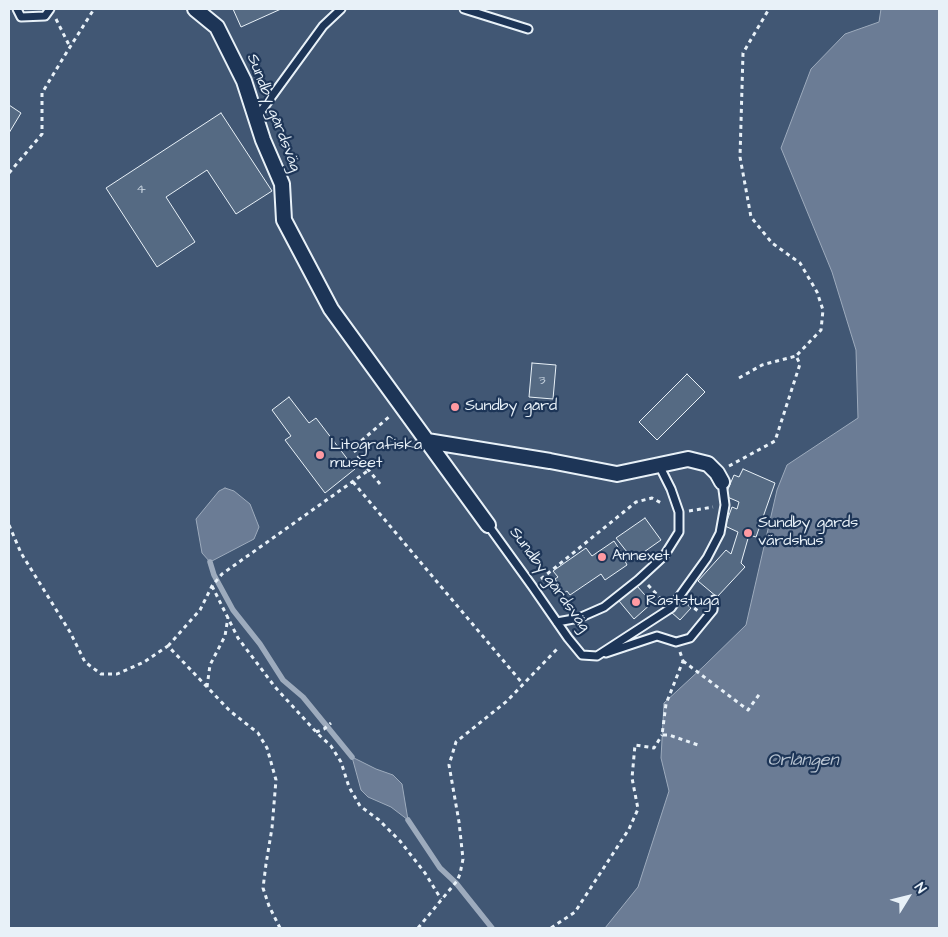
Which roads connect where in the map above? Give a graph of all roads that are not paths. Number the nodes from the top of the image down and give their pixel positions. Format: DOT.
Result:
graph roads {
  1 [pos="17,9"];
  2 [pos="195,9"];
  3 [pos="341,9"];
  4 [pos="464,9"];
  5 [pos="52,11"];
  6 [pos="528,29"];
  7 [pos="256,118"];
  8 [pos="428,441"];
  9 [pos="659,465"];
  10 [pos="719,477"];
  11 [pos="488,525"];
  12 [pos="714,600"];
  13 [pos="557,622"];
  14 [pos="597,656"];
  1 -- 5 [label="lane"];
  2 -- 7 [label="street, Sundby gårdsväg"];
  3 -- 7 [label="lane"];
  4 -- 6 [label="lane"];
  7 -- 8 [label="street, Sundby gårdsväg"];
  8 -- 9 [label="street"];
  8 -- 11 [label="street, Sundby gårdsväg"];
  9 -- 10 [label="street"];
  9 -- 13 [label="lane"];
  10 -- 14 [label="lane"];
  11 -- 13 [label="lane, Sundby gårdsväg"];
  12 -- 14 [label="lane"];
  13 -- 14 [label="lane, Sundby gårdsväg"];
}
